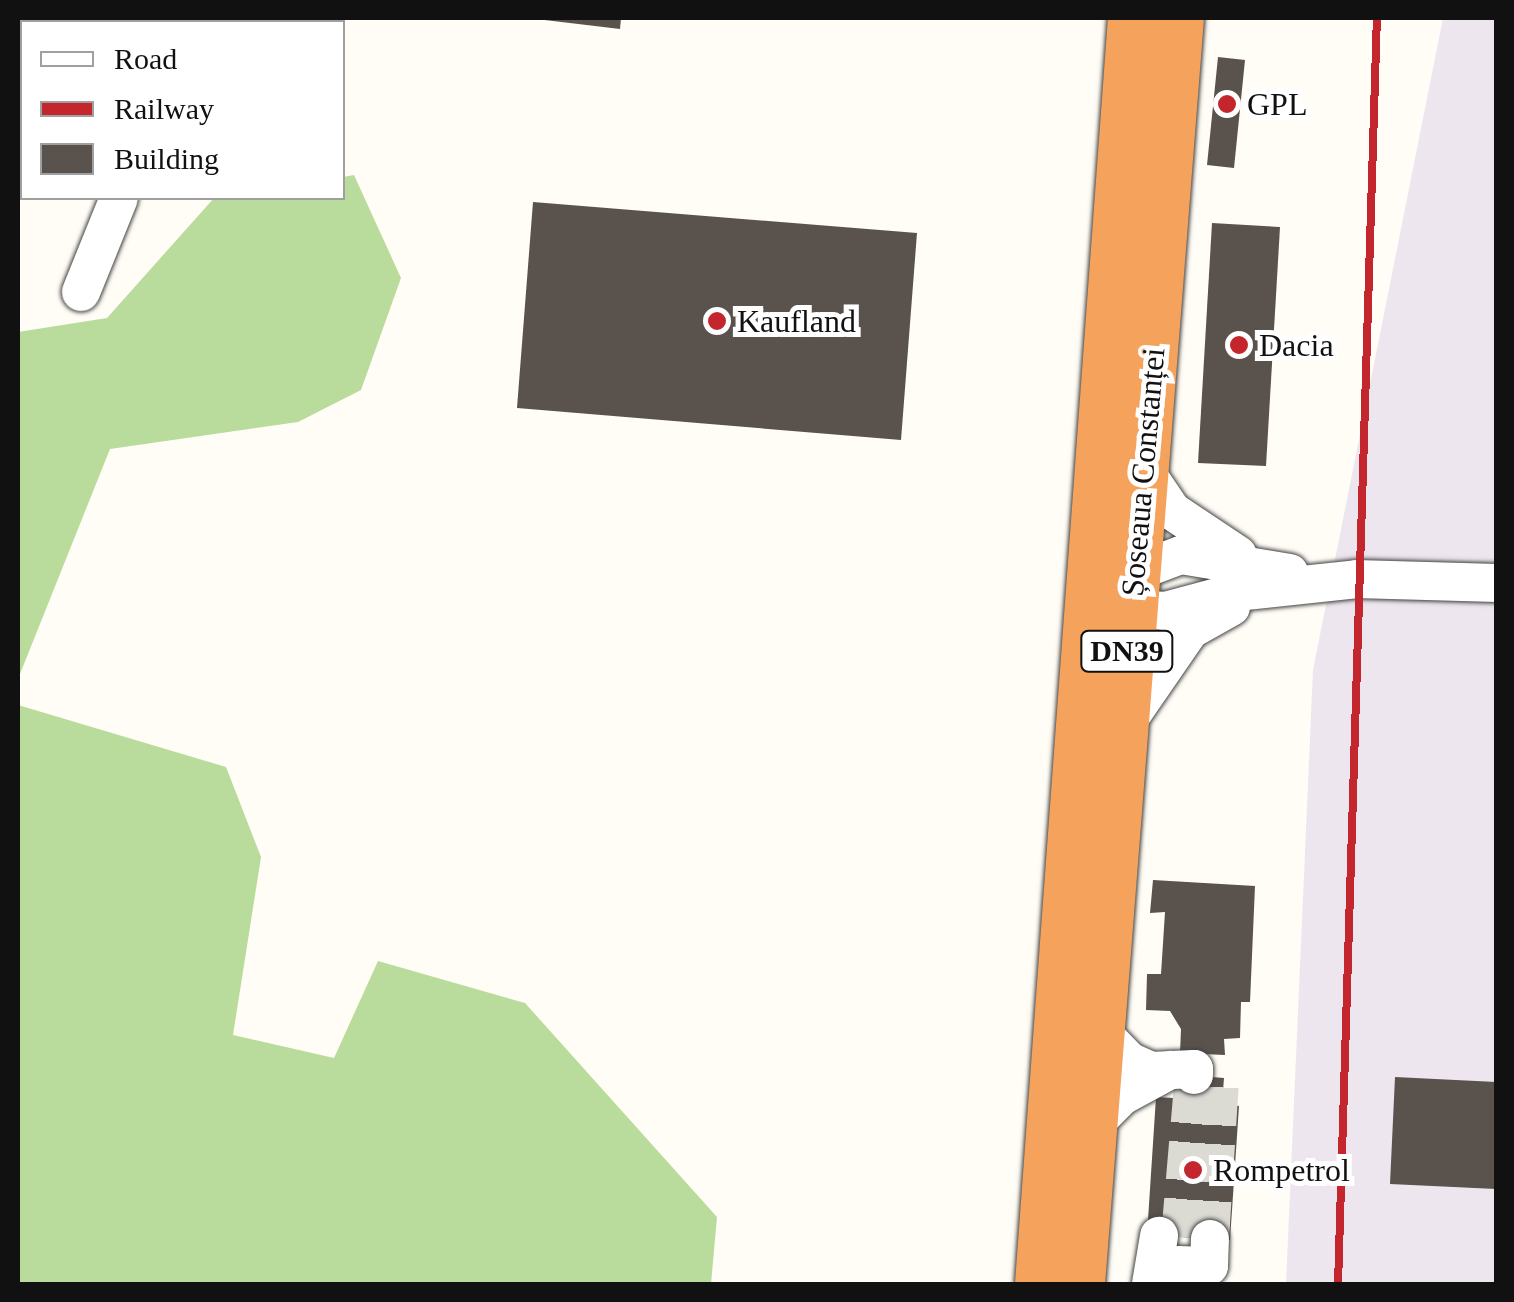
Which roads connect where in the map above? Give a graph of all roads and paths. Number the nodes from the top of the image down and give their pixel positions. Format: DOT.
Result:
graph roads {
  1 [pos="1134,18"];
  2 [pos="1178,18"];
  3 [pos="118,200"];
  4 [pos="82,292"];
  5 [pos="1143,468"];
  6 [pos="1282,572"];
  7 [pos="1357,579"];
  8 [pos="1319,582"];
  9 [pos="1496,583"];
  10 [pos="1112,594"];
  11 [pos="1121,735"];
  12 [pos="1098,1029"];
  13 [pos="1090,1128"];
  14 [pos="1041,1284"];
  15 [pos="1079,1284"];
  1 -- 10 [label="highway, Șoseaua Constanței / DN39"];
  2 -- 5 [label="highway, Șoseaua Constanței / DN39"];
  3 -- 4 [label="street"];
  5 -- 6 [label="street"];
  5 -- 10 [label="highway, Șoseaua Constanței / DN39"];
  6 -- 7 [label="street"];
  6 -- 10 [label="street"];
  7 -- 8 [label="street"];
  7 -- 9 [label="street"];
  8 -- 10 [label="street"];
  8 -- 11 [label="street"];
  10 -- 11 [label="highway, Șoseaua Constanței / DN39"];
  10 -- 14 [label="highway, Șoseaua Constanței / DN39"];
  11 -- 12 [label="highway, Șoseaua Constanței / DN39"];
  12 -- 13 [label="highway, Șoseaua Constanței / DN39"];
  12 -- 13 [label="street"];
  13 -- 15 [label="highway, Șoseaua Constanței / DN39"];
}
